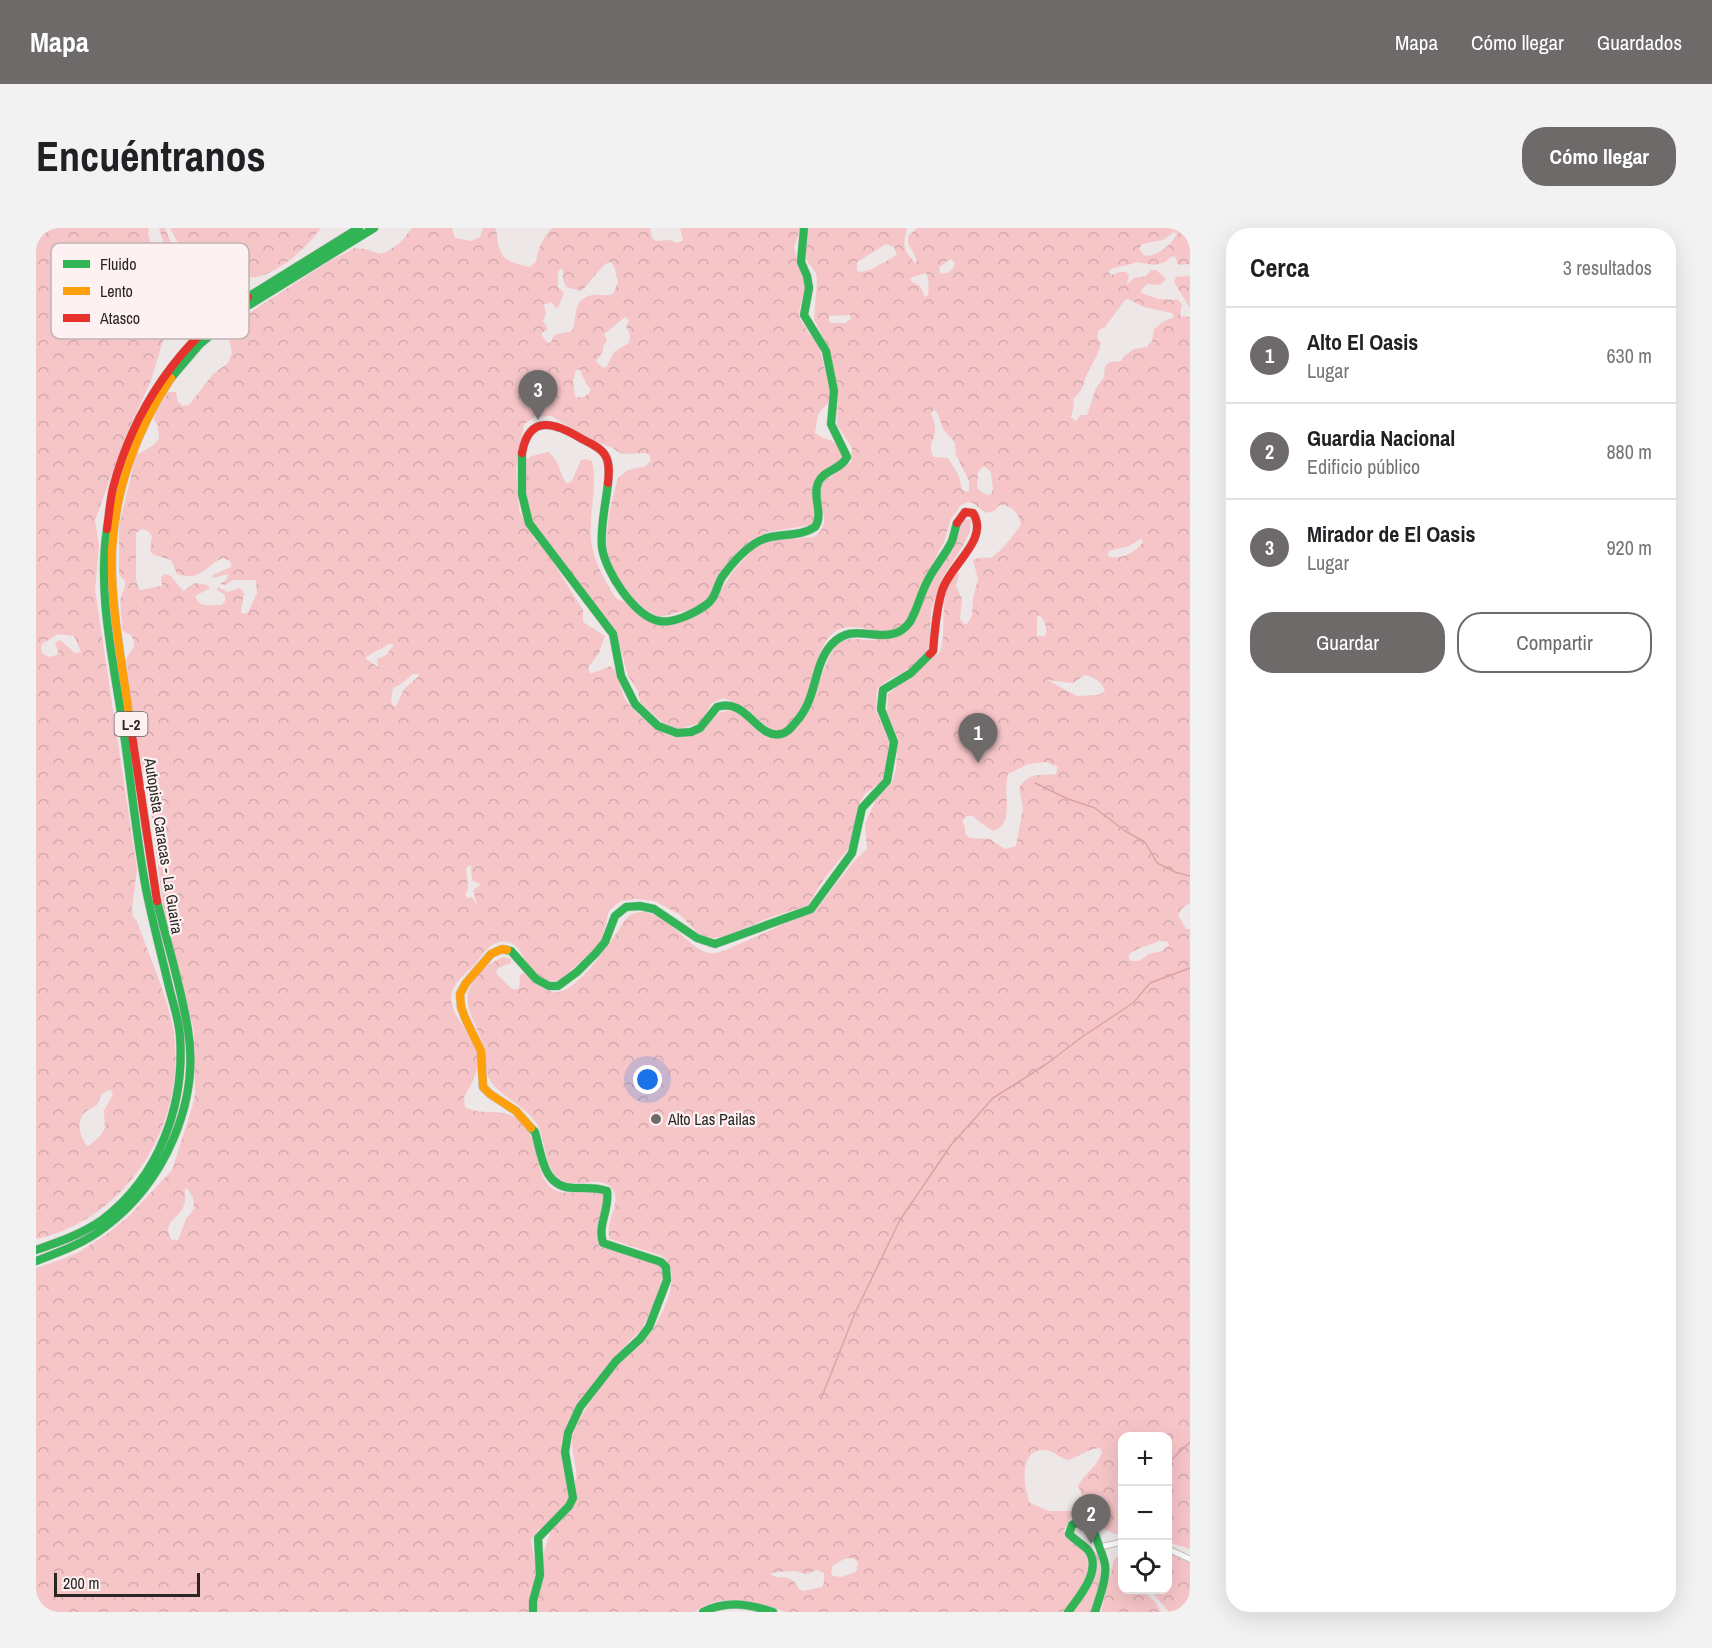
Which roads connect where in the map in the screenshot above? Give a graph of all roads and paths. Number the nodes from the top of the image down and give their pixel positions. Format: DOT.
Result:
graph roads {
  1 [pos="359,228"];
  2 [pos="374,228"];
  3 [pos="804,228"];
  4 [pos="249,296"];
  5 [pos="249,305"];
  6 [pos="195,339"];
  7 [pos="206,339"];
  8 [pos="36,1250"];
  9 [pos="36,1262"];
  10 [pos="1118,1543"];
  11 [pos="1100,1547"];
  12 [pos="1172,1551"];
  13 [pos="1190,1559"];
  14 [pos="533,1612"];
  15 [pos="703,1612"];
  16 [pos="773,1612"];
  17 [pos="1068,1612"];
  18 [pos="1095,1612"];
  1 -- 4 [label="main road, Autopista Caracas - La Guaira / L-2"];
  2 -- 5 [label="main road, Autopista Caracas - La Guaira / L-2"];
  3 -- 14 [label="main road"];
  6 -- 8 [label="main road, Autopista Caracas - La Guaira / L-2"];
  7 -- 9 [label="main road, Autopista Caracas - La Guaira / L-2"];
  10 -- 11 [label="street"];
  11 -- 17 [label="main road"];
  11 -- 18 [label="main road"];
  12 -- 13 [label="street"];
  15 -- 16 [label="main road"];
}
